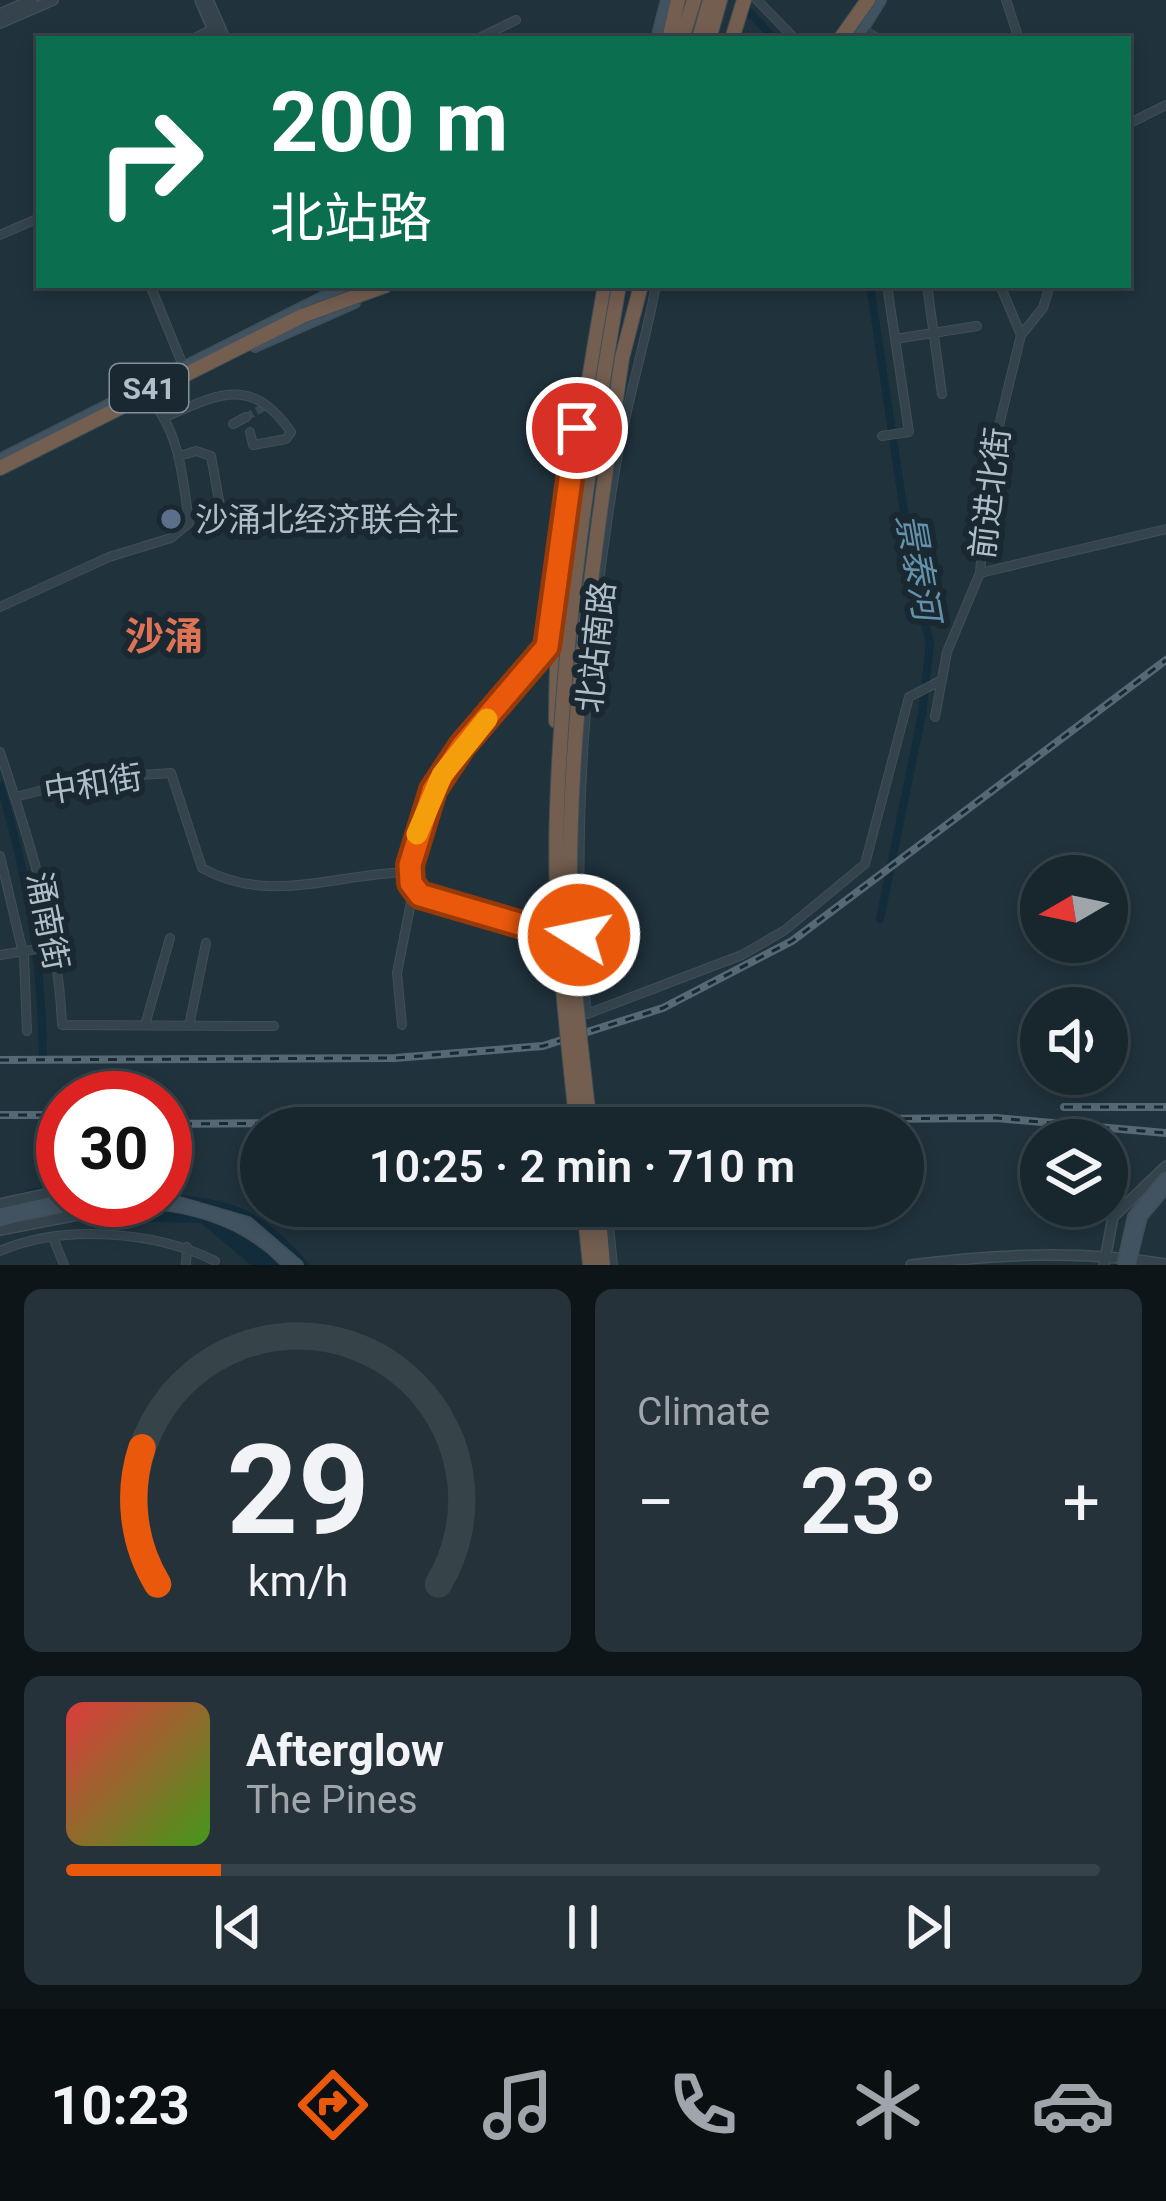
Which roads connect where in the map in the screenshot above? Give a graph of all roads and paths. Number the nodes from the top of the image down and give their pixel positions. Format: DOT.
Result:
graph roads {
  1 [pos="32,0"];
  2 [pos="53,0"];
  3 [pos="204,0"];
  4 [pos="666,0"];
  5 [pos="680,0"];
  6 [pos="694,0"];
  7 [pos="710,0"];
  8 [pos="720,0"];
  9 [pos="734,0"];
  10 [pos="744,0"];
  11 [pos="757,0"];
  12 [pos="872,0"];
  13 [pos="1006,0"];
  14 [pos="0,18"];
  15 [pos="854,18"];
  16 [pos="516,20"];
  17 [pos="218,36"];
  18 [pos="482,36"];
  19 [pos="657,36"];
  20 [pos="672,36"];
  21 [pos="683,36"];
  22 [pos="699,36"];
  23 [pos="710,36"];
  24 [pos="728,36"];
  25 [pos="729,36"];
  26 [pos="792,36"];
  27 [pos="842,36"];
  28 [pos="842,36"];
  29 [pos="857,36"];
  30 [pos="1018,36"];
  31 [pos="1166,105"];
  32 [pos="1131,122"];
  33 [pos="36,219"];
  34 [pos="0,235"];
  35 [pos="151,288"];
  36 [pos="317,288"];
  37 [pos="340,288"];
  38 [pos="361,288"];
  39 [pos="381,288"];
  40 [pos="383,288"];
  41 [pos="603,288"];
  42 [pos="603,288"];
  43 [pos="619,288"];
  44 [pos="638,288"];
  45 [pos="655,288"];
  46 [pos="886,288"];
  47 [pos="927,288"];
  48 [pos="1001,288"];
  49 [pos="1049,288"];
  50 [pos="321,297"];
  51 [pos="330,315"];
  52 [pos="303,316"];
  53 [pos="977,326"];
  54 [pos="934,333"];
  55 [pos="1021,335"];
  56 [pos="895,339"];
  57 [pos="182,363"];
  58 [pos="942,394"];
  59 [pos="149,398"];
  60 [pos="165,417"];
  61 [pos="246,417"];
  62 [pos="233,424"];
  63 [pos="250,432"];
  64 [pos="882,436"];
  65 [pos="179,456"];
  66 [pos="0,468"];
  67 [pos="220,506"];
  68 [pos="1166,529"];
  69 [pos="980,573"];
  70 [pos="0,607"];
  71 [pos="940,681"];
  72 [pos="935,717"];
  73 [pos="0,752"];
  74 [pos="15,796"];
  75 [pos="557,811"];
  76 [pos="0,856"];
  77 [pos="2,871"];
  78 [pos="410,872"];
  79 [pos="414,890"];
  80 [pos="579,935"];
  81 [pos="170,938"];
  82 [pos="206,944"];
  83 [pos="55,946"];
  84 [pos="22,950"];
  85 [pos="0,955"];
  86 [pos="145,1025"];
  87 [pos="402,1025"];
  88 [pos="189,1026"];
  89 [pos="274,1026"];
  90 [pos="27,1031"];
  91 [pos="575,1107"];
  92 [pos="588,1107"];
  93 [pos="1166,1166"];
  94 [pos="1166,1176"];
  95 [pos="1166,1188"];
  96 [pos="36,1204"];
  97 [pos="192,1206"];
  98 [pos="0,1217"];
  99 [pos="586,1227"];
  100 [pos="600,1227"];
  101 [pos="609,1227"];
  102 [pos="54,1240"];
  103 [pos="187,1247"];
  104 [pos="0,1251"];
  105 [pos="1105,1258"];
  106 [pos="215,1261"];
  107 [pos="1161,1263"];
  108 [pos="64,1265"];
  109 [pos="186,1265"];
  110 [pos="288,1265"];
  111 [pos="298,1265"];
  112 [pos="590,1265"];
  113 [pos="603,1265"];
  114 [pos="613,1265"];
  115 [pos="911,1265"];
  116 [pos="1126,1265"];
  1 -- 14 [label="street"];
  2 -- 14 [label="street"];
  3 -- 17 [label="street"];
  4 -- 19 [label="main road"];
  5 -- 20 [label="highway"];
  6 -- 21 [label="highway"];
  7 -- 22 [label="highway"];
  8 -- 23 [label="highway"];
  9 -- 24 [label="highway"];
  10 -- 25 [label="highway"];
  11 -- 26 [label="street"];
  12 -- 15 [label="main road"];
  12 -- 27 [label="highway, bridge"];
  12 -- 29 [label="highway, bridge"];
  13 -- 30 [label="street"];
  15 -- 28 [label="main road"];
  15 -- 29 [label="street"];
  16 -- 18 [label="street"];
  31 -- 32 [label="street"];
  33 -- 34 [label="street"];
  35 -- 57 [label="street"];
  36 -- 50 [label="street"];
  37 -- 50 [label="main road"];
  38 -- 52 [label="highway, S41, bridge"];
  39 -- 52 [label="highway, bridge"];
  40 -- 51 [label="main road"];
  41 -- 75 [label="highway, bridge"];
  42 -- 78 [label="street"];
  43 -- 75 [label="highway, bridge"];
  44 -- 92 [label="highway, bridge"];
  45 -- 80 [label="street, 北站南路"];
  46 -- 56 [label="street"];
  47 -- 54 [label="street"];
  48 -- 55 [label="street"];
  49 -- 55 [label="street, 前进北街"];
  50 -- 51 [label="street"];
  50 -- 52 [label="main road"];
  51 -- 52 [label="main road"];
  52 -- 57 [label="main road"];
  52 -- 59 [label="main road"];
  52 -- 66 [label="highway, S41"];
  53 -- 54 [label="street"];
  54 -- 56 [label="street"];
  54 -- 58 [label="street"];
  55 -- 69 [label="street, 前进北街"];
  56 -- 64 [label="street"];
  57 -- 66 [label="main road"];
  59 -- 60 [label="street"];
  59 -- 66 [label="main road"];
  60 -- 63 [label="street"];
  60 -- 65 [label="street"];
  61 -- 62 [label="street"];
  65 -- 67 [label="street"];
  65 -- 70 [label="street"];
  68 -- 69 [label="street"];
  69 -- 71 [label="street, 前进北街"];
  71 -- 72 [label="street, 前进北街"];
  71 -- 80 [label="street, 北站南路"];
  73 -- 74 [label="street, 涌南街"];
  74 -- 78 [label="street, 中和街"];
  74 -- 83 [label="street, 涌南街"];
  75 -- 91 [label="highway, bridge"];
  76 -- 77 [label="street"];
  77 -- 84 [label="street"];
  78 -- 79 [label="street"];
  79 -- 80 [label="street"];
  79 -- 87 [label="street"];
  81 -- 86 [label="street"];
  82 -- 88 [label="street"];
  83 -- 84 [label="street"];
  83 -- 86 [label="street, 涌南街"];
  84 -- 85 [label="street"];
  84 -- 90 [label="street"];
  86 -- 88 [label="street"];
  88 -- 89 [label="street"];
  93 -- 105 [label="street"];
  94 -- 116 [label="main road, bridge"];
  95 -- 116 [label="main road, bridge"];
  96 -- 98 [label="main road"];
  97 -- 111 [label="main road"];
  98 -- 110 [label="main road"];
  99 -- 112 [label="highway"];
  100 -- 113 [label="highway"];
  101 -- 114 [label="street"];
  102 -- 103 [label="street"];
  102 -- 104 [label="street"];
  102 -- 108 [label="street"];
  103 -- 106 [label="street"];
  103 -- 109 [label="street"];
  105 -- 107 [label="street, bridge"];
  105 -- 115 [label="street"];
}
